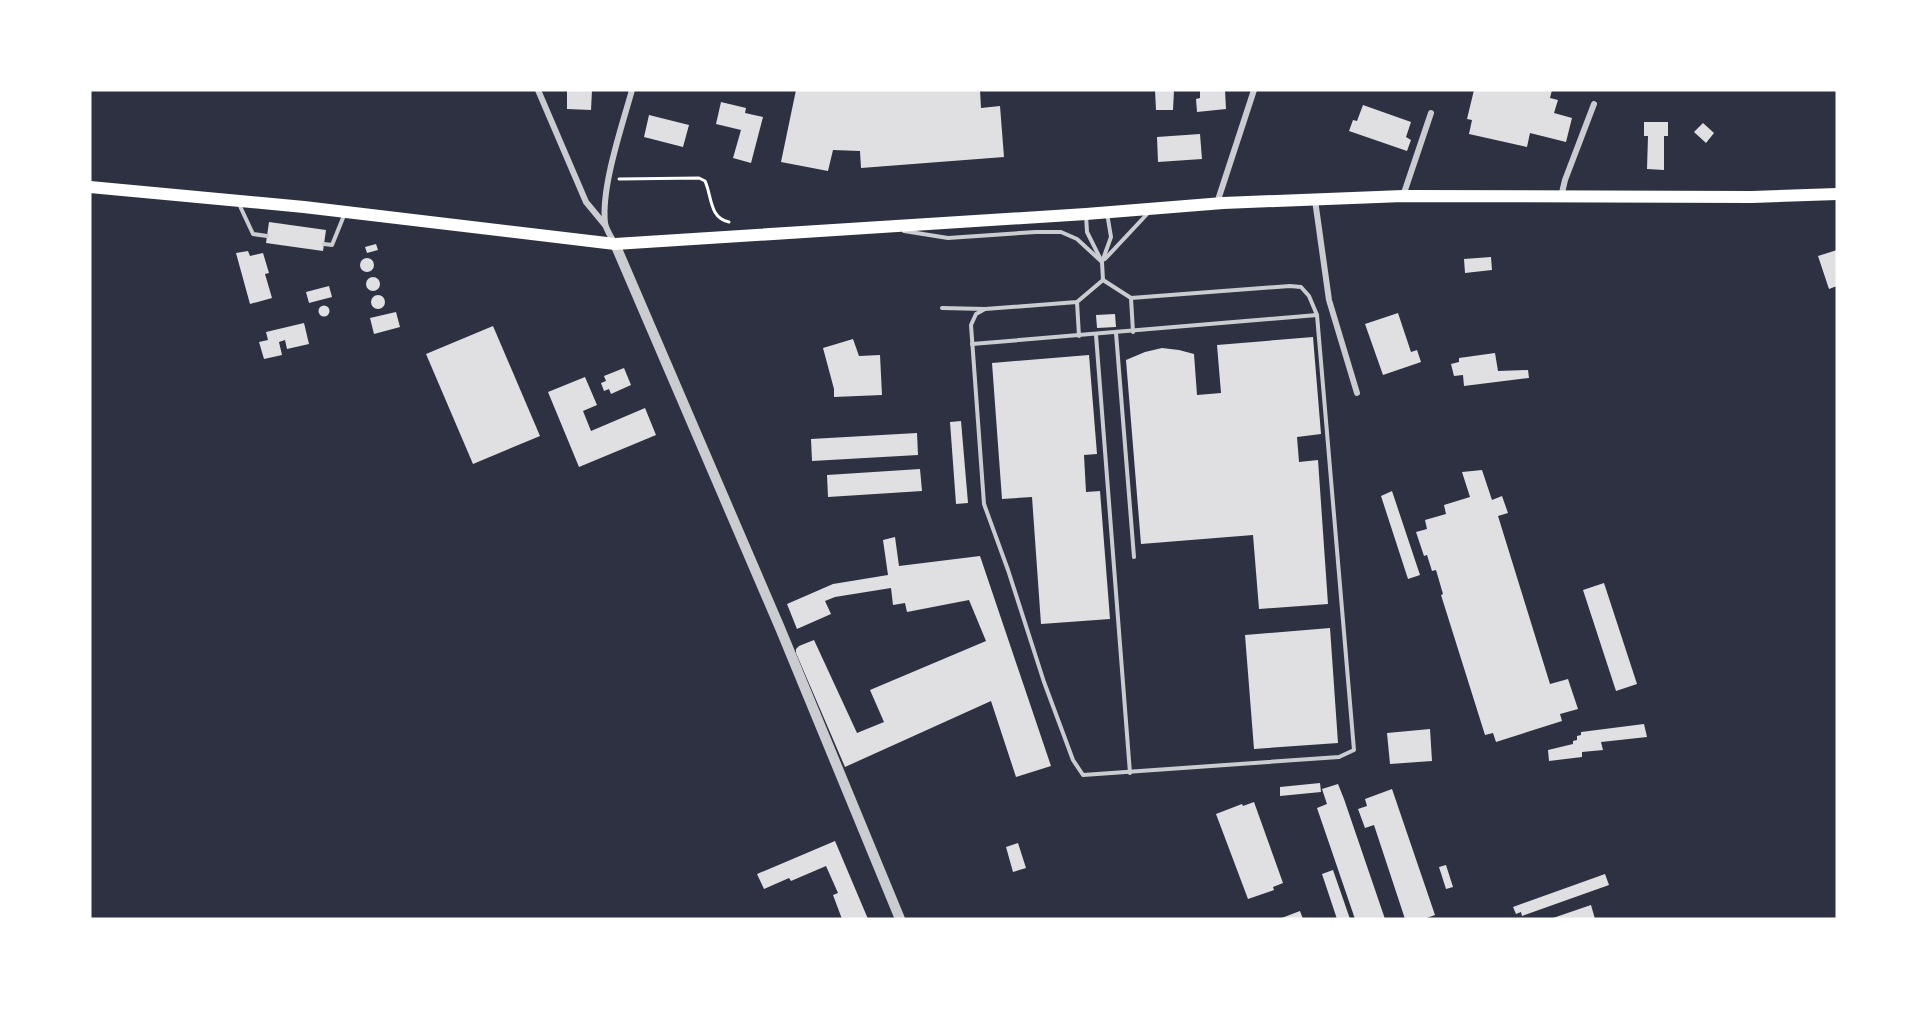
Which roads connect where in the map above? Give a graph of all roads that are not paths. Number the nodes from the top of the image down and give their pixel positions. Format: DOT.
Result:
graph roads {
  1 [pos="538,90"];
  2 [pos="632,90"];
  3 [pos="1254,90"];
  4 [pos="1594,104"];
  5 [pos="1431,113"];
  6 [pos="90,187"];
  7 [pos="1837,194"];
  8 [pos="1403,196"];
  9 [pos="1560,197"];
  10 [pos="237,200"];
  11 [pos="1315,200"];
  12 [pos="1217,203"];
  13 [pos="1152,209"];
  14 [pos="345,212"];
  15 [pos="1107,212"];
  16 [pos="1086,214"];
  17 [pos="605,225"];
  18 [pos="881,228"];
  19 [pos="267,236"];
  20 [pos="324,244"];
  21 [pos="615,244"];
  22 [pos="1102,262"];
  23 [pos="1103,280"];
  24 [pos="1131,298"];
  25 [pos="1077,302"];
  26 [pos="942,308"];
  27 [pos="985,309"];
  28 [pos="1317,315"];
  29 [pos="1133,332"];
  30 [pos="1116,333"];
  31 [pos="1096,335"];
  32 [pos="1079,336"];
  33 [pos="972,344"];
  34 [pos="1357,393"];
  35 [pos="1134,556"];
  36 [pos="1130,773"];
  37 [pos="900,919"];
  1 -- 17 [label="street"];
  2 -- 17 [label="street"];
  3 -- 12 [label="street"];
  4 -- 9 [label="street"];
  5 -- 8 [label="street"];
  6 -- 10 [label="main road"];
  7 -- 9 [label="main road"];
  8 -- 9 [label="main road"];
  8 -- 11 [label="main road"];
  10 -- 14 [label="main road"];
  10 -- 19 [label="lane"];
  11 -- 12 [label="main road"];
  11 -- 34 [label="street"];
  12 -- 13 [label="main road"];
  13 -- 15 [label="main road"];
  13 -- 22 [label="lane"];
  14 -- 20 [label="lane"];
  14 -- 21 [label="main road"];
  15 -- 16 [label="main road"];
  15 -- 22 [label="lane"];
  16 -- 18 [label="main road"];
  16 -- 22 [label="lane"];
  17 -- 21 [label="street"];
  18 -- 21 [label="main road"];
  18 -- 22 [label="lane"];
  21 -- 37 [label="street"];
  22 -- 23 [label="lane"];
  23 -- 24 [label="lane"];
  23 -- 25 [label="lane"];
  24 -- 28 [label="lane"];
  24 -- 29 [label="lane"];
  25 -- 27 [label="lane"];
  25 -- 32 [label="lane"];
  26 -- 27 [label="lane"];
  27 -- 33 [label="lane"];
  28 -- 29 [label="lane"];
  28 -- 36 [label="lane"];
  29 -- 30 [label="lane"];
  30 -- 31 [label="lane"];
  30 -- 35 [label="lane"];
  31 -- 32 [label="lane"];
  31 -- 36 [label="lane"];
  32 -- 33 [label="lane"];
  33 -- 36 [label="lane"];
}
